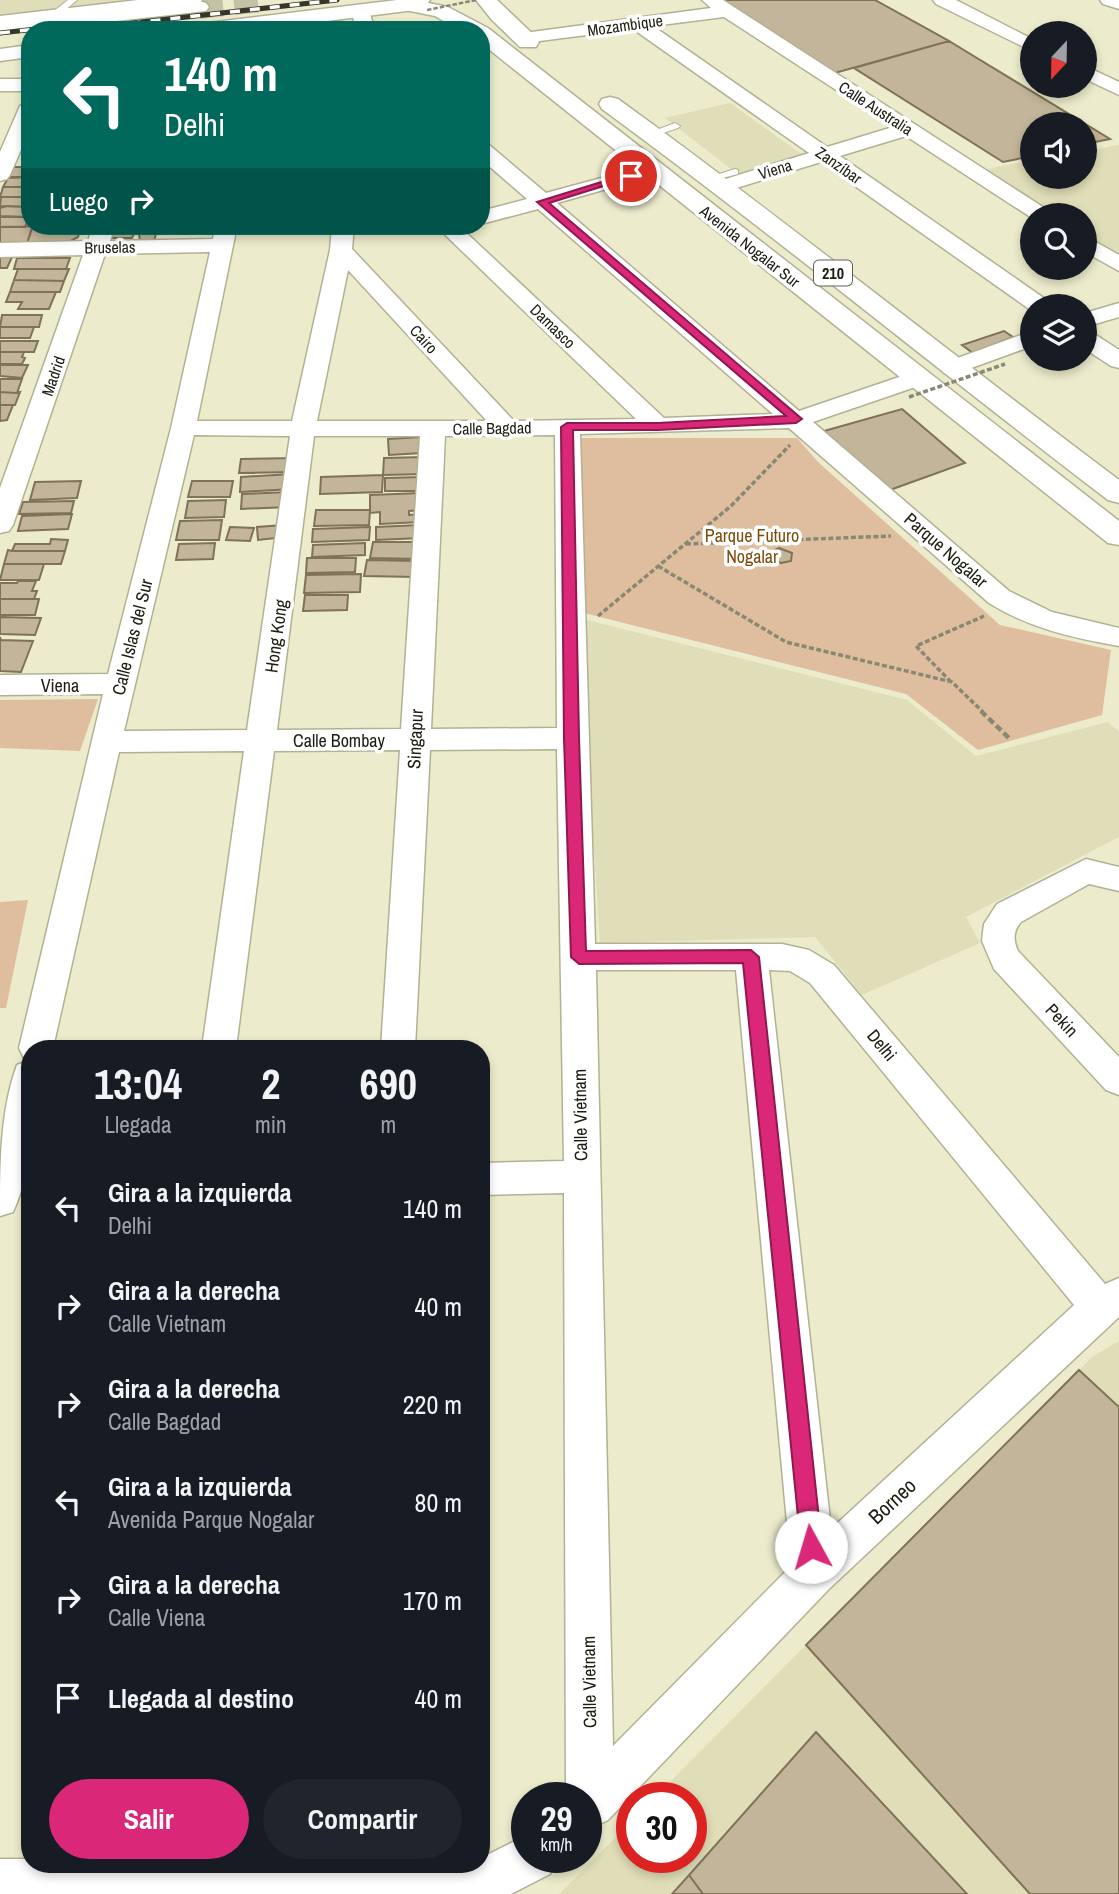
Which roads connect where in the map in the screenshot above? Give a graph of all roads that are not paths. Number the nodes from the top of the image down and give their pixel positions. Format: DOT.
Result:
graph roads {
  1 [pos="73,0"];
  2 [pos="455,0"];
  3 [pos="942,0"];
  4 [pos="1110,0"];
  5 [pos="150,2"];
  6 [pos="196,4"];
  7 [pos="1119,4"];
  8 [pos="418,5"];
  9 [pos="497,5"];
  10 [pos="718,5"];
  11 [pos="53,16"];
  12 [pos="57,21"];
  13 [pos="363,21"];
  14 [pos="460,21"];
  15 [pos="471,21"];
  16 [pos="0,22"];
  17 [pos="638,23"];
  18 [pos="21,25"];
  19 [pos="0,28"];
  20 [pos="524,38"];
  21 [pos="490,40"];
  22 [pos="1020,40"];
  23 [pos="21,45"];
  24 [pos="0,47"];
  25 [pos="21,52"];
  26 [pos="0,55"];
  27 [pos="1097,78"];
  28 [pos="0,85"];
  29 [pos="21,85"];
  30 [pos="1119,89"];
  31 [pos="21,127"];
  32 [pos="907,129"];
  33 [pos="824,154"];
  34 [pos="490,156"];
  35 [pos="653,170"];
  36 [pos="0,175"];
  37 [pos="723,179"];
  38 [pos="542,202"];
  39 [pos="1023,203"];
  40 [pos="490,216"];
  41 [pos="223,235"];
  42 [pos="458,235"];
  43 [pos="101,237"];
  44 [pos="342,238"];
  45 [pos="0,250"];
  46 [pos="1097,250"];
  47 [pos="1119,264"];
  48 [pos="1023,294"];
  49 [pos="1119,310"];
  50 [pos="1097,316"];
  51 [pos="1020,342"];
  52 [pos="1097,346"];
  53 [pos="1119,361"];
  54 [pos="952,368"];
  55 [pos="914,387"];
  56 [pos="658,426"];
  57 [pos="506,427"];
  58 [pos="567,427"];
  59 [pos="183,428"];
  60 [pos="303,429"];
  61 [pos="433,429"];
  62 [pos="797,429"];
  63 [pos="0,444"];
  64 [pos="29,444"];
  65 [pos="1119,494"];
  66 [pos="0,525"];
  67 [pos="1119,536"];
  68 [pos="1119,637"];
  69 [pos="120,684"];
  70 [pos="0,685"];
  71 [pos="572,738"];
  72 [pos="415,739"];
  73 [pos="262,740"];
  74 [pos="107,742"];
  75 [pos="1119,878"];
  76 [pos="579,957"];
  77 [pos="751,957"];
  78 [pos="38,1040"];
  79 [pos="220,1040"];
  80 [pos="398,1040"];
  81 [pos="1119,1080"];
  82 [pos="21,1130"];
  83 [pos="581,1178"];
  84 [pos="490,1180"];
  85 [pos="11,1192"];
  86 [pos="1110,1301"];
  87 [pos="814,1574"];
  88 [pos="588,1782"];
  89 [pos="602,1791"];
  90 [pos="511,1868"];
  91 [pos="98,1874"];
  92 [pos="348,1881"];
  93 [pos="0,1883"];
  1 -- 11 [label="lane"];
  2 -- 15 [label="main road, Avenida Nogalar Sur / 210"];
  3 -- 22 [label="street"];
  4 -- 7 [label="street"];
  5 -- 6 [label="main road"];
  5 -- 11 [label="main road"];
  6 -- 12 [label="main road"];
  8 -- 13 [label="main road"];
  8 -- 14 [label="main road"];
  9 -- 20 [label="main road, Avenida Nogalar Sur / 210"];
  10 -- 17 [label="street, Mozambique"];
  10 -- 32 [label="street, Calle Australia"];
  11 -- 16 [label="main road"];
  17 -- 20 [label="street, Mozambique"];
  17 -- 33 [label="street, Zanzíbar"];
  18 -- 19 [label="main road"];
  20 -- 37 [label="main road, Avenida Nogalar Sur / 210"];
  21 -- 35 [label="main road, Avenida Nogalar Sur / 210"];
  23 -- 24 [label="main road"];
  25 -- 26 [label="main road"];
  27 -- 30 [label="street"];
  28 -- 29 [label="street"];
  31 -- 36 [label="street"];
  32 -- 33 [label="street, Viena"];
  32 -- 39 [label="street, Calle Australia"];
  33 -- 37 [label="street, Viena"];
  33 -- 48 [label="street, Zanzíbar"];
  34 -- 38 [label="street, Parque Nogalar"];
  35 -- 38 [label="street"];
  35 -- 55 [label="main road, Avenida Nogalar Sur / 210"];
  37 -- 54 [label="main road, Avenida Nogalar Sur / 210"];
  38 -- 40 [label="street"];
  38 -- 62 [label="street, Parque Nogalar"];
  41 -- 43 [label="street, Bruselas"];
  41 -- 59 [label="street, Calle Islas del Sur"];
  42 -- 56 [label="street, Damasco"];
  43 -- 45 [label="street, Bruselas"];
  43 -- 64 [label="street, Madrid"];
  44 -- 57 [label="street, Cairo"];
  44 -- 60 [label="street, Hong Kong"];
  46 -- 47 [label="street"];
  49 -- 50 [label="street"];
  51 -- 54 [label="street"];
  52 -- 53 [label="street"];
  54 -- 65 [label="main road, Avenida Nogalar Sur / 210"];
  55 -- 62 [label="street, Calle Bagdad"];
  55 -- 67 [label="main road, Avenida Nogalar Sur / 210"];
  56 -- 58 [label="street, Calle Bagdad"];
  56 -- 62 [label="street, Calle Bagdad"];
  57 -- 58 [label="street, Calle Bagdad"];
  57 -- 61 [label="street, Calle Bagdad"];
  58 -- 71 [label="street, Calle Vietnam"];
  59 -- 60 [label="street, Calle Bagdad"];
  59 -- 69 [label="street, Calle Islas del Sur"];
  60 -- 61 [label="street, Calle Bagdad"];
  60 -- 73 [label="street, Hong Kong"];
  61 -- 72 [label="street, Singapur"];
  62 -- 68 [label="street, Parque Nogalar"];
  63 -- 64 [label="street"];
  64 -- 66 [label="street, Madrid"];
  69 -- 70 [label="street, Viena"];
  69 -- 74 [label="street, Calle Islas del Sur"];
  71 -- 72 [label="street, Calle Bombay"];
  71 -- 76 [label="street, Calle Vietnam"];
  72 -- 73 [label="street, Calle Bombay"];
  72 -- 80 [label="street, Singapur"];
  73 -- 74 [label="street, Calle Bombay"];
  73 -- 79 [label="street, Hong Kong"];
  74 -- 78 [label="street, Calle Islas del Sur"];
  75 -- 81 [label="street, Pekin"];
  76 -- 77 [label="street, Delhi"];
  76 -- 83 [label="street, Calle Vietnam"];
  77 -- 86 [label="street, Delhi"];
  77 -- 87 [label="street"];
  82 -- 85 [label="street"];
  83 -- 84 [label="street"];
  83 -- 88 [label="street, Calle Vietnam"];
  86 -- 87 [label="street, Borneo"];
  87 -- 89 [label="street, Borneo"];
  90 -- 92 [label="street"];
  91 -- 92 [label="street"];
  91 -- 93 [label="street"];
}
